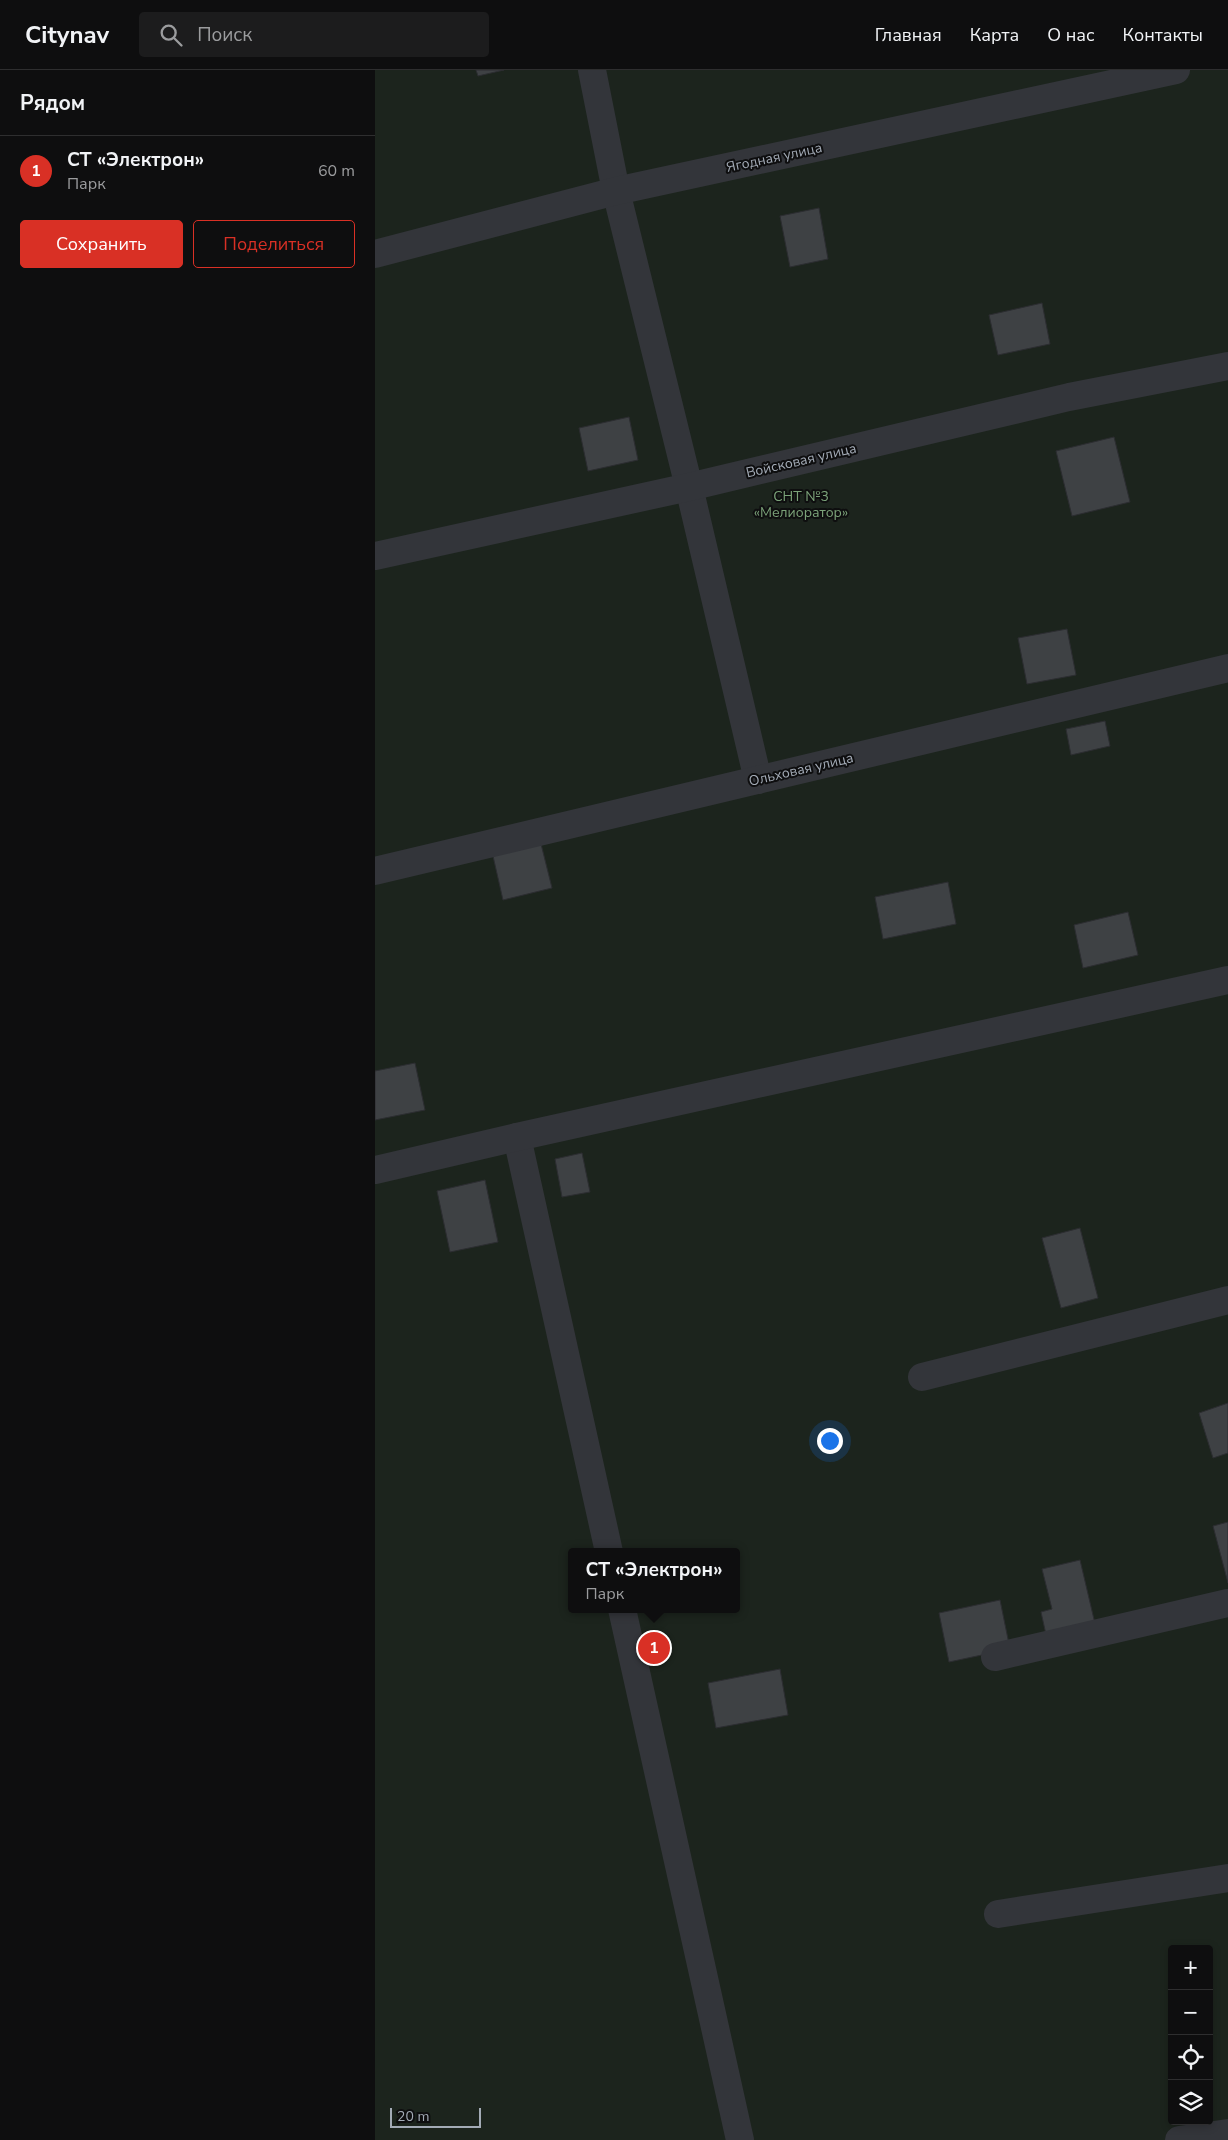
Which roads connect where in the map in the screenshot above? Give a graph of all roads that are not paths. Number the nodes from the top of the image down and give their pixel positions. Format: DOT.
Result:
graph roads {
  1 [pos="592,70"];
  2 [pos="1176,70"];
  3 [pos="616,191"];
  4 [pos="375,254"];
  5 [pos="1228,366"];
  6 [pos="689,487"];
  7 [pos="375,556"];
  8 [pos="1228,668"];
  9 [pos="758,780"];
  10 [pos="375,871"];
  11 [pos="1228,980"];
  12 [pos="517,1136"];
  13 [pos="375,1170"];
  14 [pos="1228,1300"];
  15 [pos="922,1377"];
  16 [pos="608,1548"];
  17 [pos="1228,1603"];
  18 [pos="623,1613"];
  19 [pos="995,1657"];
  20 [pos="1228,1878"];
  21 [pos="998,1914"];
  22 [pos="1228,2133"];
  23 [pos="739,2140"];
  24 [pos="1179,2140"];
  1 -- 3 [label="lane"];
  2 -- 3 [label="lane, Ягодная улица"];
  3 -- 4 [label="lane, Ягодная улица"];
  3 -- 6 [label="lane"];
  5 -- 6 [label="lane, Войсковая улица"];
  6 -- 7 [label="lane, Войсковая улица"];
  6 -- 9 [label="lane"];
  8 -- 9 [label="lane, Ольховая улица"];
  9 -- 10 [label="lane, Ольховая улица"];
  11 -- 12 [label="lane"];
  12 -- 13 [label="lane"];
  12 -- 16 [label="lane"];
  14 -- 15 [label="lane"];
  17 -- 19 [label="lane"];
  18 -- 23 [label="lane"];
  20 -- 21 [label="lane"];
  22 -- 24 [label="lane"];
}
